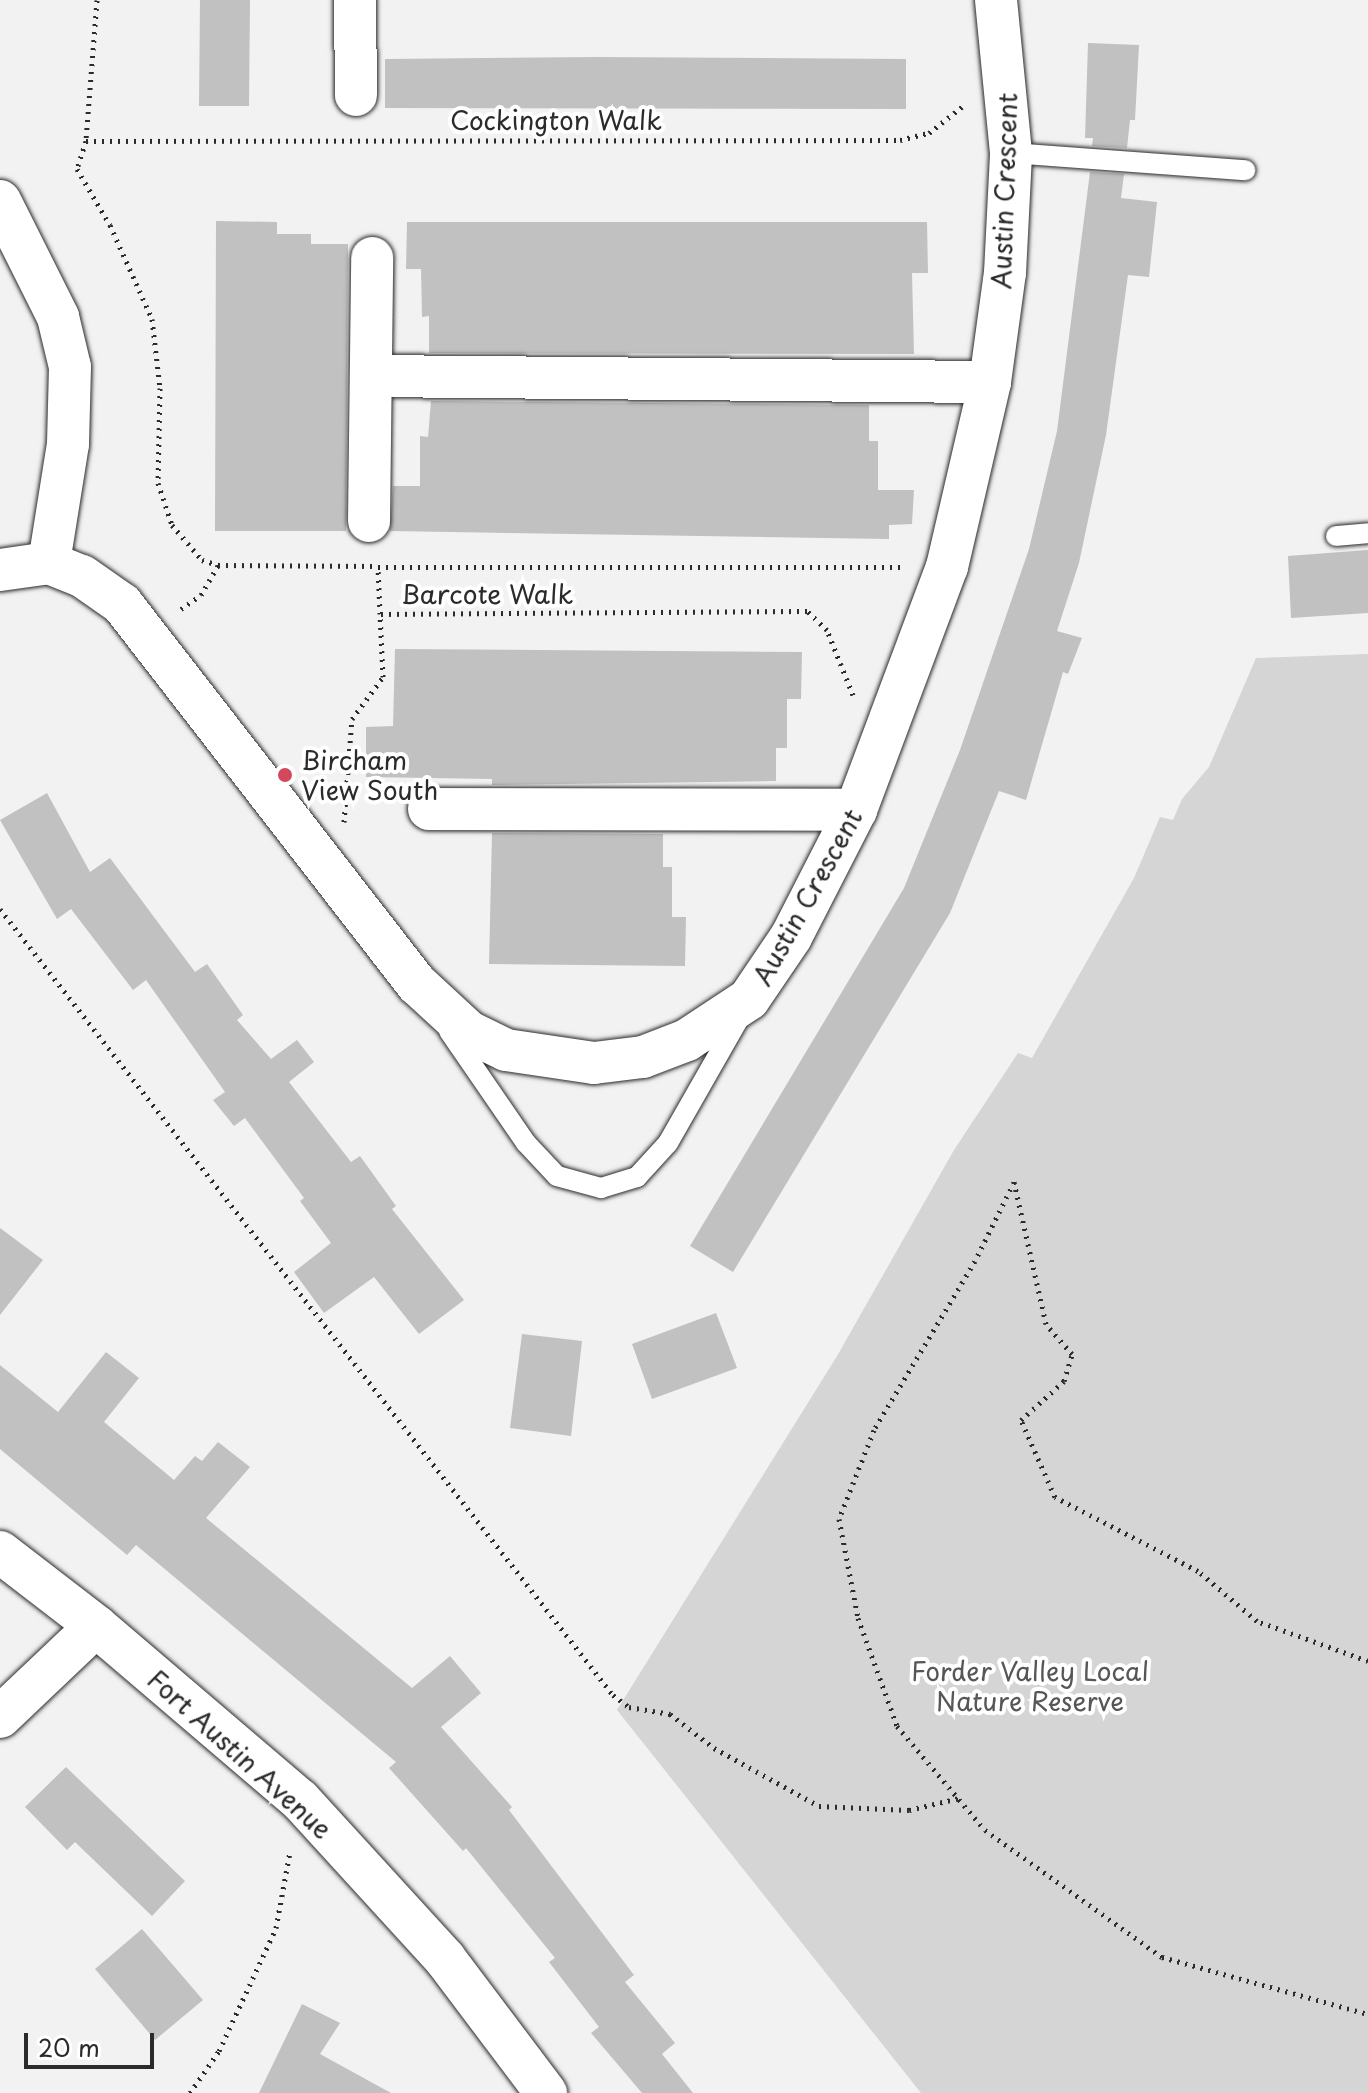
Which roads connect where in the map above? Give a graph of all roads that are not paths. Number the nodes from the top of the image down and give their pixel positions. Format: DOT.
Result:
graph roads {
  1 [pos="355,0"];
  2 [pos="996,0"];
  3 [pos="356,95"];
  4 [pos="1011,153"];
  5 [pos="1245,170"];
  6 [pos="0,201"];
  7 [pos="372,258"];
  8 [pos="371,376"];
  9 [pos="990,382"];
  10 [pos="369,521"];
  11 [pos="1368,533"];
  12 [pos="1336,536"];
  13 [pos="49,563"];
  14 [pos="0,570"];
  15 [pos="429,809"];
  16 [pos="856,810"];
  17 [pos="417,984"];
  18 [pos="749,999"];
  19 [pos="0,1552"];
  20 [pos="96,1626"];
  21 [pos="0,1717"];
  22 [pos="546,2093"];
  1 -- 3 [label="street"];
  2 -- 4 [label="street, Austin Crescent"];
  4 -- 5 [label="lane"];
  4 -- 9 [label="street, Austin Crescent"];
  6 -- 13 [label="street"];
  7 -- 8 [label="street"];
  8 -- 9 [label="street"];
  8 -- 10 [label="street"];
  9 -- 16 [label="street, Austin Crescent"];
  11 -- 12 [label="lane"];
  13 -- 14 [label="street"];
  13 -- 17 [label="street, Austin Crescent"];
  15 -- 16 [label="street"];
  16 -- 18 [label="street, Austin Crescent"];
  17 -- 18 [label="street, Austin Crescent"];
  17 -- 18 [label="lane"];
  19 -- 20 [label="street, Fort Austin Avenue"];
  20 -- 21 [label="street"];
  20 -- 22 [label="street, Fort Austin Avenue"];
}
